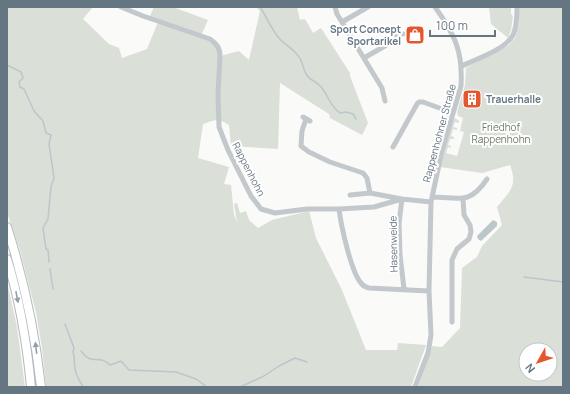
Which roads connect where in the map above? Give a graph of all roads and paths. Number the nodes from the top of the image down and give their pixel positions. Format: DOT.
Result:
graph roads {
  1 [pos="121,7"];
  2 [pos="335,7"];
  3 [pos="368,7"];
  4 [pos="435,7"];
  5 [pos="517,7"];
  6 [pos="342,22"];
  7 [pos="403,34"];
  8 [pos="364,58"];
  9 [pos="462,66"];
  10 [pos="385,102"];
  11 [pos="453,113"];
  12 [pos="306,119"];
  13 [pos="394,147"];
  14 [pos="487,179"];
  15 [pos="370,193"];
  16 [pos="350,195"];
  17 [pos="402,199"];
  18 [pos="463,199"];
  19 [pos="431,200"];
  20 [pos="339,209"];
  21 [pos="7,227"];
  22 [pos="7,259"];
  23 [pos="404,289"];
  24 [pos="429,291"];
  25 [pos="452,322"];
  26 [pos="31,387"];
  27 [pos="41,387"];
  28 [pos="415,387"];
  1 -- 20 [label="street, Rappenhohn"];
  2 -- 6 [label="street"];
  3 -- 6 [label="street"];
  4 -- 9 [label="street, Rappenhohner Straße"];
  5 -- 9 [label="street"];
  6 -- 8 [label="street"];
  7 -- 8 [label="street"];
  8 -- 10 [label="street"];
  9 -- 11 [label="street, Rappenhohner Straße"];
  11 -- 13 [label="street"];
  11 -- 19 [label="street, Rappenhohner Straße"];
  12 -- 15 [label="street"];
  14 -- 18 [label="street"];
  15 -- 16 [label="street, Rappenhohn"];
  15 -- 17 [label="street, Rappenhohn"];
  17 -- 19 [label="street, Rappenhohn"];
  17 -- 20 [label="street, Rappenhohn"];
  17 -- 23 [label="street, Hasenweide"];
  18 -- 19 [label="street, Rappenhohn"];
  18 -- 25 [label="street"];
  19 -- 24 [label="street, Rappenhohner Straße"];
  20 -- 23 [label="street"];
  27 -- 21 [label="highway, one-way"];
  22 -- 26 [label="highway, one-way"];
  23 -- 24 [label="street"];
  24 -- 28 [label="street, Rappenhohner Straße"];
}
